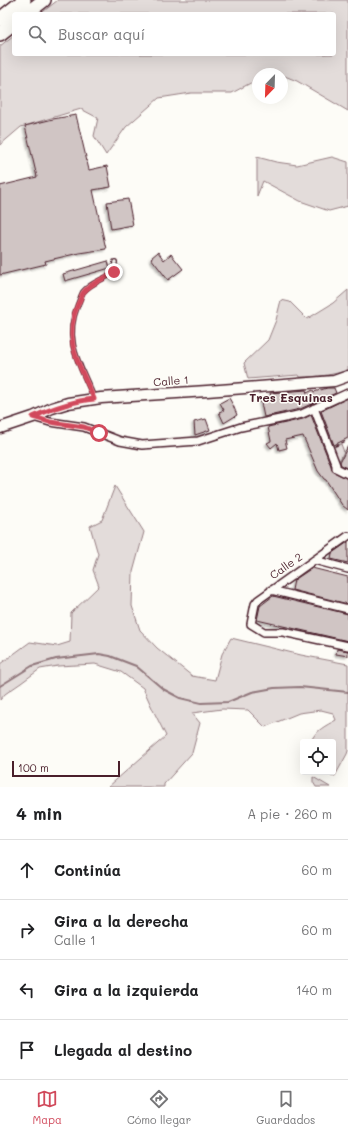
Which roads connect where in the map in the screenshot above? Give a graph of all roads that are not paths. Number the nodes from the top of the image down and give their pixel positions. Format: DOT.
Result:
graph roads {
  1 [pos="24,0"];
  2 [pos="44,0"];
  3 [pos="29,12"];
  4 [pos="0,19"];
  5 [pos="12,25"];
  6 [pos="0,34"];
  7 [pos="115,262"];
  8 [pos="348,376"];
  9 [pos="334,381"];
  10 [pos="348,384"];
  11 [pos="348,392"];
  12 [pos="94,399"];
  13 [pos="314,408"];
  14 [pos="33,417"];
  15 [pos="0,428"];
  16 [pos="348,474"];
  17 [pos="348,536"];
  18 [pos="314,560"];
  19 [pos="348,569"];
  20 [pos="271,590"];
  21 [pos="348,609"];
  22 [pos="348,646"];
  1 -- 4 [label="highway"];
  2 -- 3 [label="highway"];
  5 -- 6 [label="highway"];
  7 -- 12 [label="lane"];
  8 -- 9 [label="street, Calle 1"];
  9 -- 10 [label="street"];
  9 -- 12 [label="street, Calle 1"];
  11 -- 13 [label="street"];
  12 -- 14 [label="street, Calle 1"];
  13 -- 14 [label="street"];
  13 -- 16 [label="street"];
  14 -- 15 [label="street, Calle 1"];
  17 -- 18 [label="street, Calle 2"];
  18 -- 19 [label="street"];
  18 -- 20 [label="street, Calle 2"];
  20 -- 21 [label="street"];
  20 -- 22 [label="street, Calle 2"];
}
